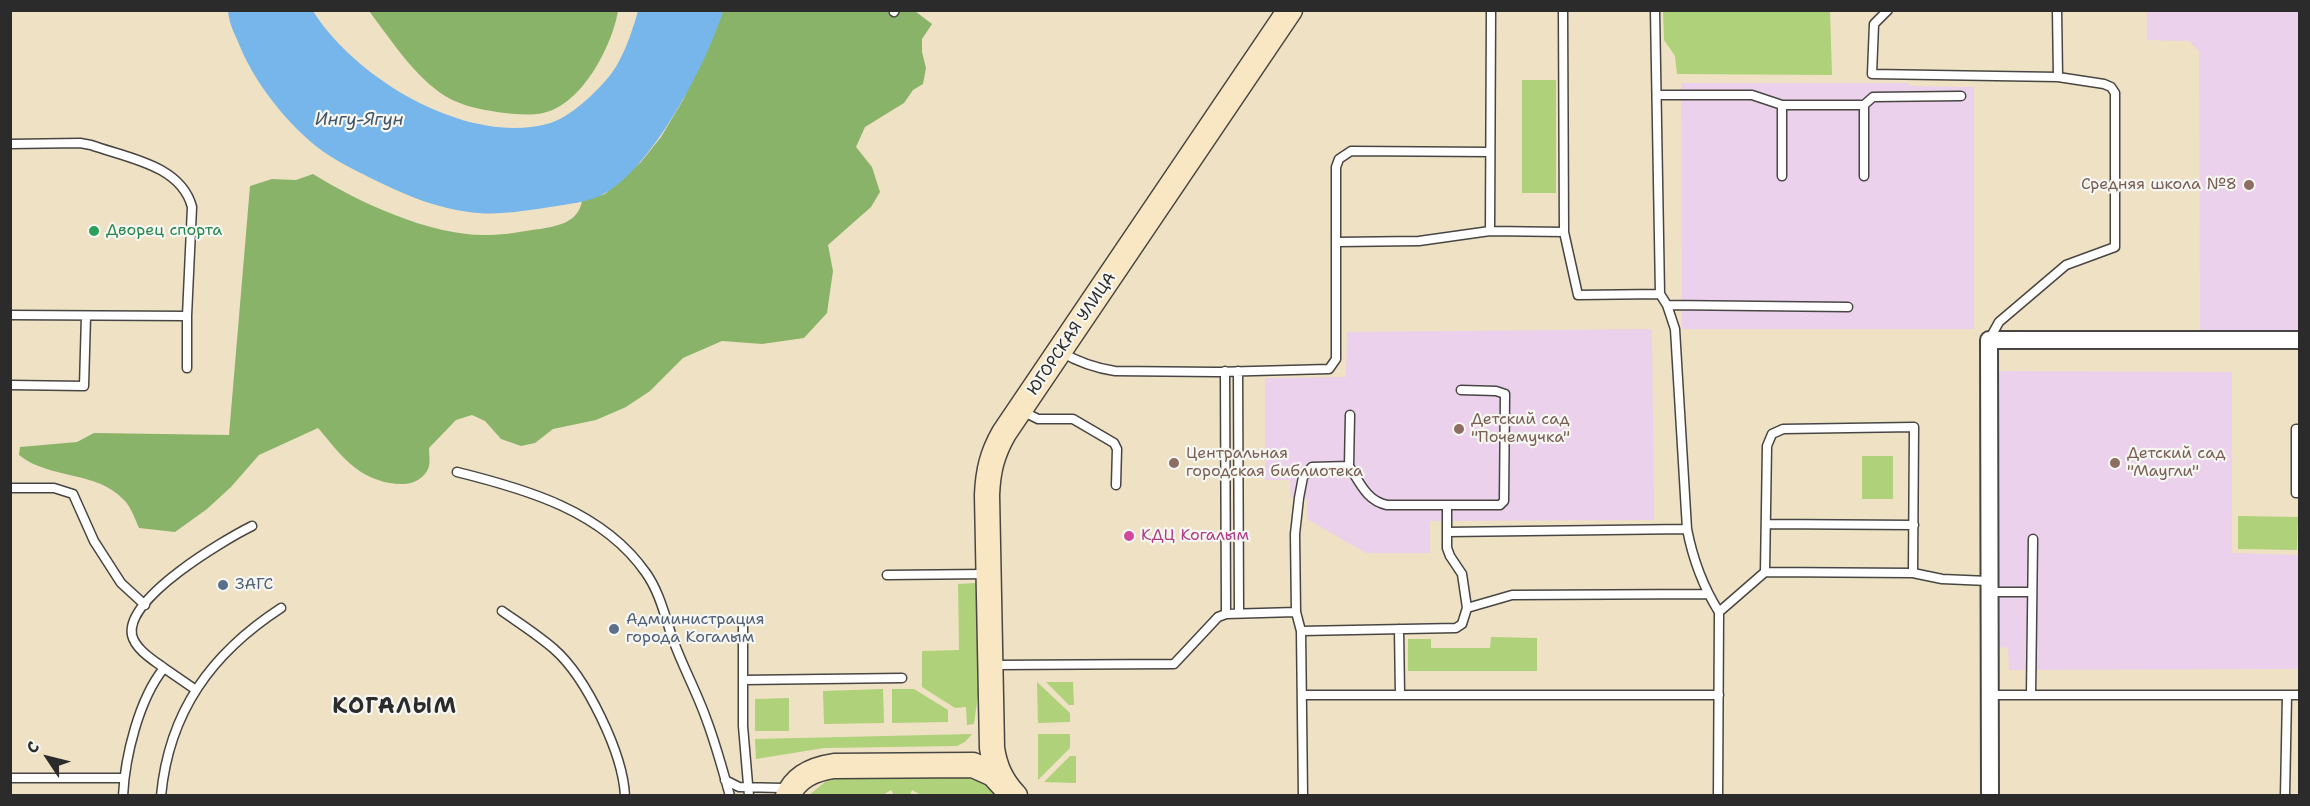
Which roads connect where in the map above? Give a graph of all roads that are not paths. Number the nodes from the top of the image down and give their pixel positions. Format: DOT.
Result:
graph roads {
  1 [pos="1290,10"];
  2 [pos="1491,10"];
  3 [pos="1563,10"];
  4 [pos="1655,10"];
  5 [pos="1888,10"];
  6 [pos="2058,10"];
  7 [pos="2058,77"];
  8 [pos="1657,95"];
  9 [pos="1961,96"];
  10 [pos="1782,105"];
  11 [pos="1864,105"];
  12 [pos="10,144"];
  13 [pos="1490,152"];
  14 [pos="1782,176"];
  15 [pos="1864,176"];
  16 [pos="1490,231"];
  17 [pos="1563,232"];
  18 [pos="1337,242"];
  19 [pos="1660,294"];
  20 [pos="1667,305"];
  21 [pos="1848,307"];
  22 [pos="10,315"];
  23 [pos="86,316"];
  24 [pos="187,316"];
  25 [pos="1989,340"];
  26 [pos="2300,340"];
  27 [pos="1060,352"];
  28 [pos="187,368"];
  29 [pos="1238,371"];
  30 [pos="1226,372"];
  31 [pos="10,385"];
  32 [pos="1461,390"];
  33 [pos="1020,410"];
  34 [pos="1350,415"];
  35 [pos="2300,429"];
  36 [pos="1349,466"];
  37 [pos="456,472"];
  38 [pos="1116,485"];
  39 [pos="10,488"];
  40 [pos="2300,493"];
  41 [pos="1447,505"];
  42 [pos="1766,524"];
  43 [pos="1914,525"];
  44 [pos="252,526"];
  45 [pos="1687,529"];
  46 [pos="1447,532"];
  47 [pos="2033,538"];
  48 [pos="1765,572"];
  49 [pos="1913,573"];
  50 [pos="988,574"];
  51 [pos="886,575"];
  52 [pos="1988,586"];
  53 [pos="2032,592"];
  54 [pos="1708,594"];
  55 [pos="145,605"];
  56 [pos="281,608"];
  57 [pos="1467,608"];
  58 [pos="502,611"];
  59 [pos="1296,612"];
  60 [pos="1719,612"];
  61 [pos="1239,613"];
  62 [pos="1226,614"];
  63 [pos="743,620"];
  64 [pos="1399,629"];
  65 [pos="1301,631"];
  66 [pos="990,665"];
  67 [pos="164,668"];
  68 [pos="902,678"];
  69 [pos="743,680"];
  70 [pos="196,690"];
  71 [pos="1302,695"];
  72 [pos="1400,695"];
  73 [pos="1719,695"];
  74 [pos="1989,695"];
  75 [pos="2031,695"];
  76 [pos="2287,695"];
  77 [pos="2300,695"];
  78 [pos="990,699"];
  79 [pos="947,764"];
  80 [pos="10,778"];
  81 [pos="124,778"];
  82 [pos="726,780"];
  83 [pos="767,792"];
  84 [pos="1009,792"];
  85 [pos="123,795"];
  86 [pos="162,795"];
  87 [pos="625,795"];
  88 [pos="730,795"];
  89 [pos="1303,795"];
  90 [pos="1718,795"];
  91 [pos="1990,795"];
  92 [pos="2285,795"];
  1 -- 27 [label="street, ЮГОРСКАЯ УЛИЦА"];
  2 -- 13 [label="lane"];
  3 -- 17 [label="lane"];
  4 -- 8 [label="lane"];
  5 -- 7 [label="lane"];
  6 -- 7 [label="lane"];
  7 -- 25 [label="lane"];
  8 -- 10 [label="lane"];
  8 -- 19 [label="lane"];
  9 -- 11 [label="lane"];
  10 -- 11 [label="lane"];
  10 -- 14 [label="lane"];
  11 -- 15 [label="lane"];
  12 -- 24 [label="lane"];
  13 -- 16 [label="lane"];
  13 -- 18 [label="lane"];
  16 -- 17 [label="lane"];
  16 -- 18 [label="lane"];
  17 -- 19 [label="lane"];
  18 -- 29 [label="lane"];
  19 -- 20 [label="lane"];
  20 -- 21 [label="lane"];
  20 -- 45 [label="lane"];
  22 -- 23 [label="lane"];
  23 -- 24 [label="lane"];
  23 -- 31 [label="lane"];
  24 -- 28 [label="lane"];
  25 -- 26 [label="street"];
  25 -- 52 [label="street"];
  27 -- 30 [label="lane"];
  27 -- 33 [label="street, ЮГОРСКАЯ УЛИЦА"];
  29 -- 30 [label="lane"];
  29 -- 61 [label="lane"];
  30 -- 62 [label="lane"];
  32 -- 41 [label="lane"];
  33 -- 38 [label="lane"];
  33 -- 50 [label="street, ЮГОРСКАЯ УЛИЦА"];
  34 -- 36 [label="lane"];
  35 -- 40 [label="lane"];
  36 -- 41 [label="lane"];
  36 -- 59 [label="lane"];
  37 -- 82 [label="lane"];
  39 -- 55 [label="lane"];
  41 -- 46 [label="lane"];
  42 -- 43 [label="lane"];
  42 -- 43 [label="lane"];
  42 -- 48 [label="lane"];
  43 -- 49 [label="lane"];
  44 -- 55 [label="lane"];
  45 -- 46 [label="lane"];
  45 -- 54 [label="lane"];
  46 -- 57 [label="lane"];
  47 -- 53 [label="lane"];
  48 -- 49 [label="lane"];
  48 -- 60 [label="lane"];
  49 -- 52 [label="lane"];
  50 -- 51 [label="lane"];
  50 -- 66 [label="street, ЮГОРСКАЯ УЛИЦА"];
  52 -- 53 [label="lane"];
  52 -- 74 [label="street"];
  53 -- 75 [label="lane"];
  54 -- 57 [label="lane"];
  54 -- 60 [label="lane"];
  55 -- 67 [label="lane"];
  56 -- 70 [label="lane"];
  57 -- 64 [label="lane"];
  58 -- 87 [label="lane"];
  59 -- 61 [label="lane"];
  59 -- 65 [label="lane"];
  60 -- 73 [label="lane"];
  61 -- 62 [label="lane"];
  62 -- 66 [label="lane"];
  63 -- 69 [label="lane"];
  64 -- 65 [label="lane"];
  64 -- 72 [label="lane"];
  65 -- 71 [label="lane"];
  66 -- 78 [label="street, ЮГОРСКАЯ УЛИЦА"];
  67 -- 70 [label="lane"];
  67 -- 81 [label="lane"];
  68 -- 69 [label="lane"];
  69 -- 83 [label="lane"];
  70 -- 86 [label="lane"];
  71 -- 72 [label="lane"];
  71 -- 89 [label="lane"];
  72 -- 73 [label="lane"];
  73 -- 90 [label="lane"];
  74 -- 75 [label="lane"];
  74 -- 91 [label="street"];
  75 -- 76 [label="lane"];
  76 -- 77 [label="lane"];
  76 -- 92 [label="lane"];
  78 -- 79 [label="street"];
  78 -- 84 [label="street"];
  79 -- 83 [label="street"];
  79 -- 84 [label="street"];
  80 -- 81 [label="lane"];
  81 -- 85 [label="lane"];
  82 -- 83 [label="lane"];
  82 -- 88 [label="lane"];
}
